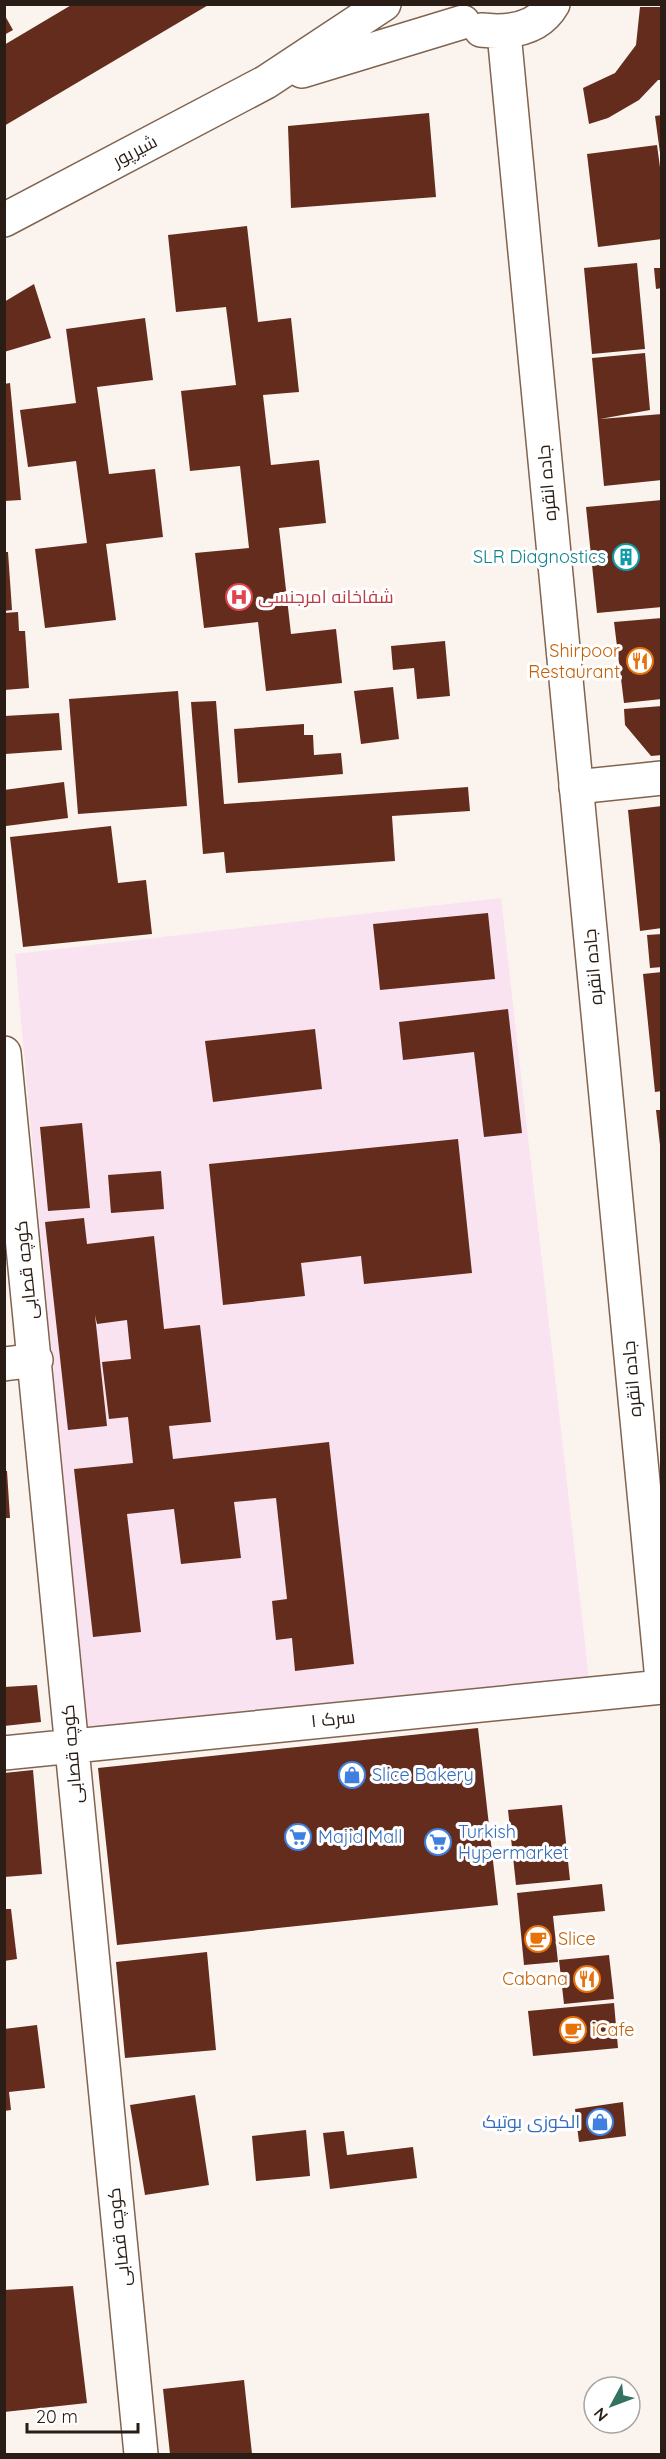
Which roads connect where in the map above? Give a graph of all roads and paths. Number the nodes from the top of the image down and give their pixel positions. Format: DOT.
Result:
graph roads {
  1 [pos="384,4"];
  2 [pos="553,4"];
  3 [pos="455,13"];
  4 [pos="504,33"];
  5 [pos="266,82"];
  6 [pos="4,220"];
  7 [pos="662,778"];
  8 [pos="576,787"];
  9 [pos="4,1053"];
  10 [pos="603,1077"];
  11 [pos="20,1362"];
  12 [pos="662,1680"];
  13 [pos="662,1687"];
  14 [pos="70,1745"];
  15 [pos="4,1753"];
  16 [pos="141,2454"];
  1 -- 5 [label="main road, شیرپور"];
  2 -- 4 [label="main road"];
  3 -- 4 [label="main road"];
  3 -- 5 [label="main road, شیرپور"];
  4 -- 8 [label="main road, جادہ انقرہ"];
  5 -- 6 [label="main road, شیرپور"];
  7 -- 8 [label="main road"];
  8 -- 10 [label="main road, جادہ انقرہ"];
  9 -- 11 [label="main road, کوچه قصابی"];
  10 -- 12 [label="main road, جاده انقره"];
  11 -- 14 [label="main road, کوچه قصابی"];
  13 -- 14 [label="main road, سرک ۱"];
  14 -- 15 [label="main road, سرک ۱"];
  14 -- 16 [label="main road, کوچه قصابی"];
}
